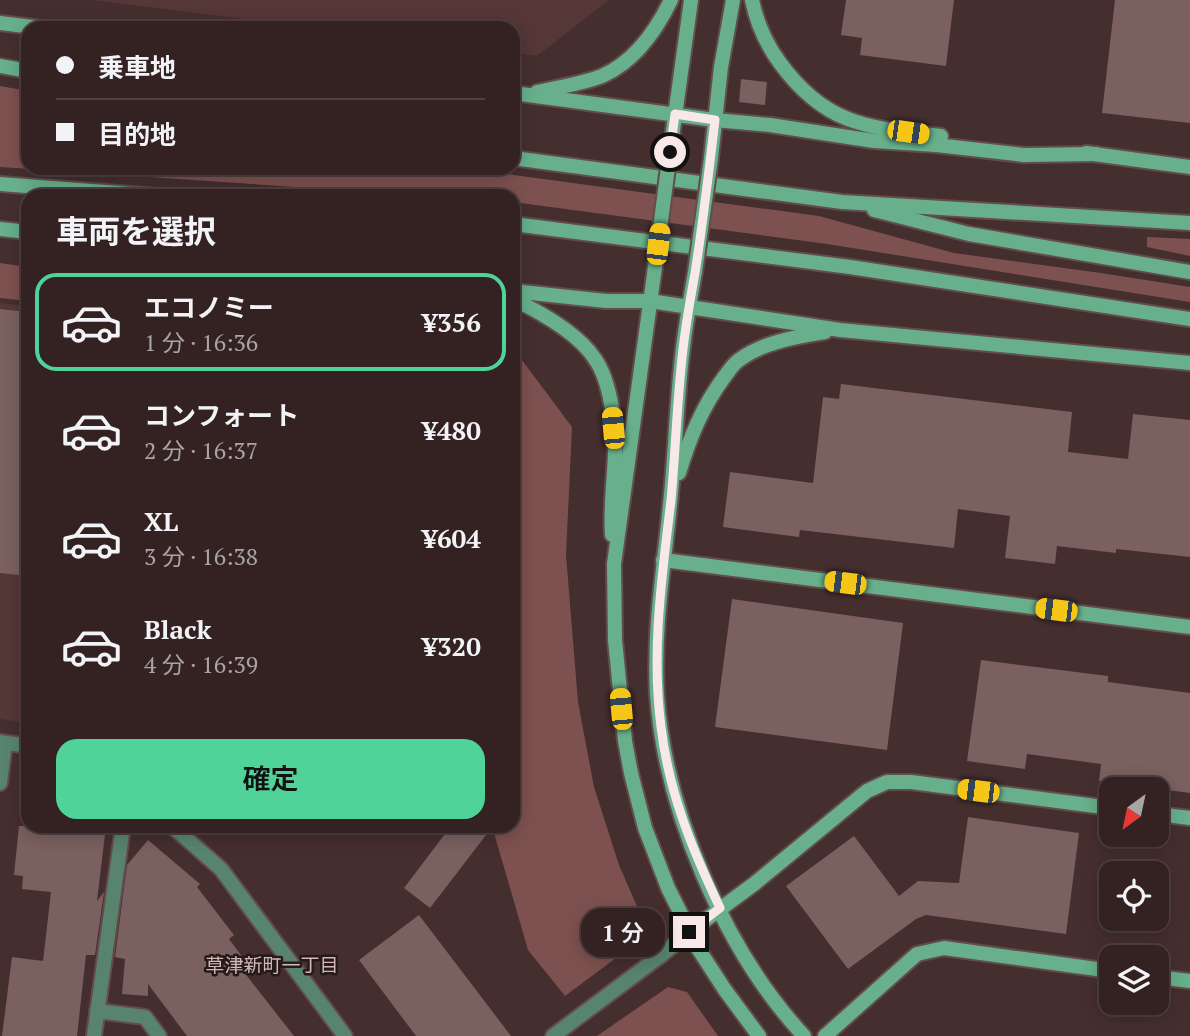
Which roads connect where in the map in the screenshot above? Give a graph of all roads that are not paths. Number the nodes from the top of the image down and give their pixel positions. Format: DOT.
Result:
graph roads {
  1 [pos="671,0"];
  2 [pos="691,0"];
  3 [pos="733,0"];
  4 [pos="752,0"];
  5 [pos="0,23"];
  6 [pos="21,26"];
  7 [pos="0,66"];
  8 [pos="21,70"];
  9 [pos="520,94"];
  10 [pos="520,94"];
  11 [pos="675,114"];
  12 [pos="715,120"];
  13 [pos="1096,154"];
  14 [pos="520,159"];
  15 [pos="1190,167"];
  16 [pos="0,184"];
  17 [pos="65,189"];
  18 [pos="842,202"];
  19 [pos="1190,223"];
  20 [pos="520,225"];
  21 [pos="0,229"];
  22 [pos="21,231"];
  23 [pos="1190,272"];
  24 [pos="520,292"];
  25 [pos="650,301"];
  26 [pos="520,302"];
  27 [pos="689,307"];
  28 [pos="1190,319"];
  29 [pos="840,330"];
  30 [pos="1190,363"];
  31 [pos="671,498"];
  32 [pos="663,560"];
  33 [pos="614,565"];
  34 [pos="1190,627"];
  35 [pos="3,742"];
  36 [pos="21,745"];
  37 [pos="0,783"];
  38 [pos="1099,806"];
  39 [pos="1169,815"];
  40 [pos="1190,818"];
  41 [pos="121,833"];
  42 [pos="180,833"];
  43 [pos="720,908"];
  44 [pos="689,932"];
  45 [pos="1099,969"];
  46 [pos="1169,978"];
  47 [pos="1190,981"];
  48 [pos="97,1011"];
  49 [pos="94,1036"];
  50 [pos="159,1036"];
  51 [pos="345,1036"];
  52 [pos="553,1036"];
  53 [pos="759,1036"];
  54 [pos="804,1036"];
  55 [pos="825,1036"];
  1 -- 9 [label="street"];
  2 -- 11 [label="street"];
  3 -- 12 [label="street"];
  4 -- 13 [label="street"];
  5 -- 6 [label="street"];
  7 -- 8 [label="street"];
  10 -- 11 [label="street"];
  11 -- 12 [label="street"];
  11 -- 25 [label="street, bridge"];
  12 -- 13 [label="street"];
  12 -- 27 [label="street, bridge"];
  13 -- 15 [label="street"];
  14 -- 18 [label="street"];
  16 -- 17 [label="street"];
  18 -- 19 [label="street"];
  18 -- 23 [label="street"];
  20 -- 28 [label="street"];
  21 -- 22 [label="street"];
  24 -- 25 [label="street"];
  25 -- 27 [label="street"];
  25 -- 33 [label="street"];
  26 -- 33 [label="street"];
  27 -- 29 [label="street"];
  27 -- 31 [label="street"];
  29 -- 30 [label="street"];
  29 -- 31 [label="street"];
  31 -- 32 [label="street"];
  32 -- 34 [label="street"];
  32 -- 43 [label="street"];
  33 -- 44 [label="street"];
  35 -- 36 [label="street"];
  35 -- 37 [label="street"];
  38 -- 43 [label="street"];
  39 -- 40 [label="street"];
  41 -- 48 [label="street"];
  42 -- 51 [label="street"];
  43 -- 44 [label="street"];
  43 -- 54 [label="street"];
  44 -- 52 [label="street"];
  44 -- 53 [label="street"];
  45 -- 55 [label="street"];
  46 -- 47 [label="street"];
  48 -- 49 [label="street"];
  48 -- 50 [label="street"];
}
